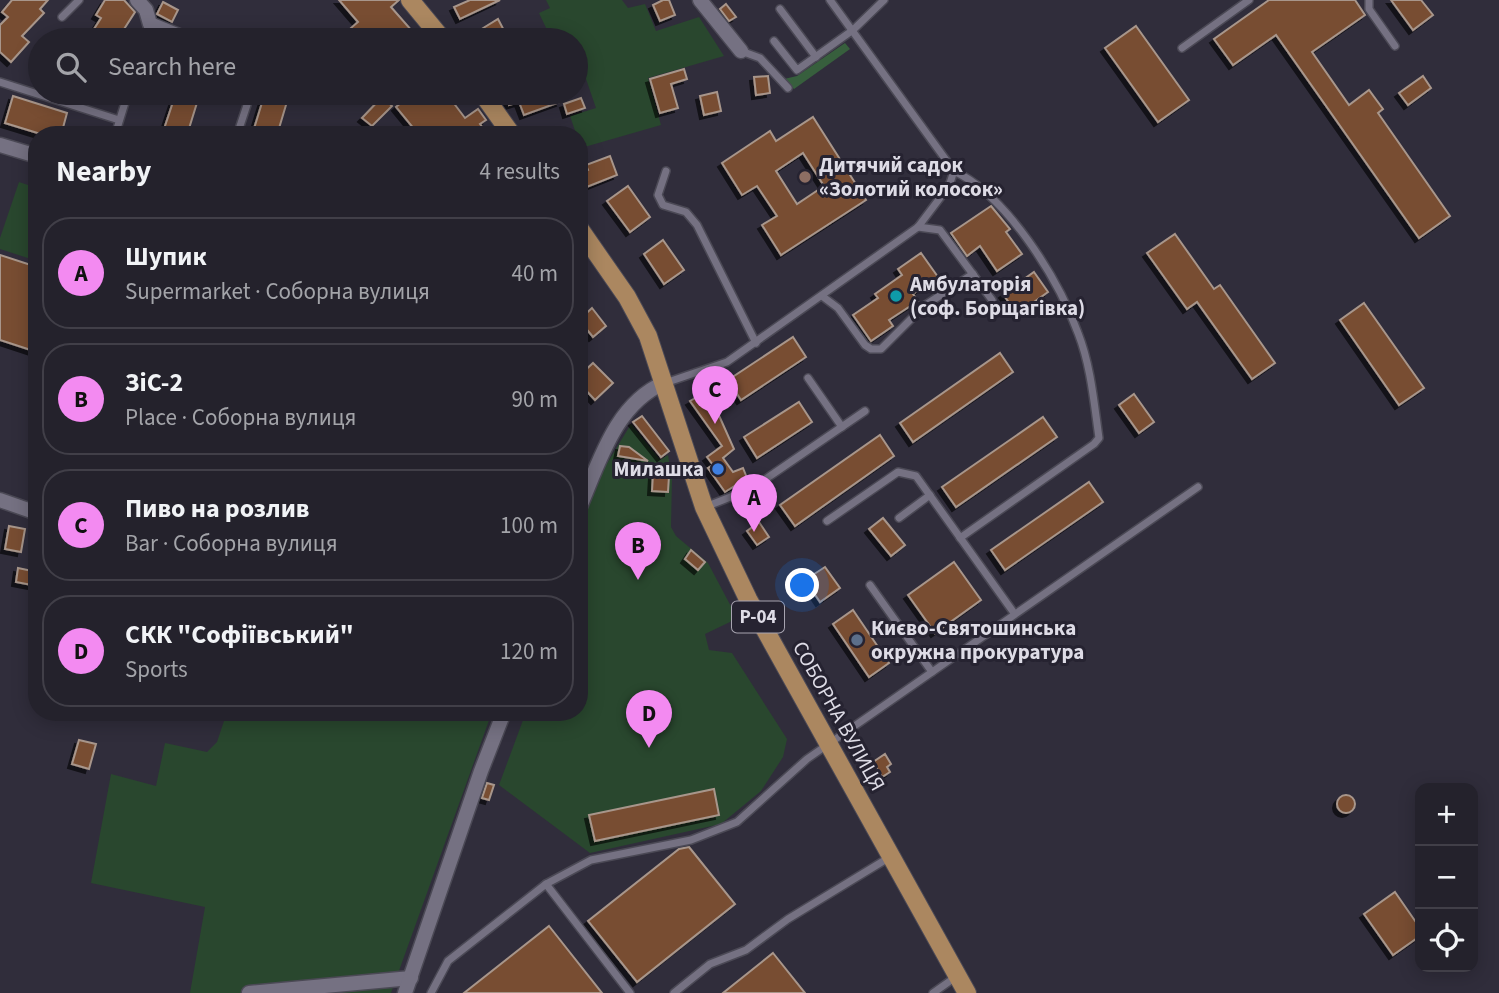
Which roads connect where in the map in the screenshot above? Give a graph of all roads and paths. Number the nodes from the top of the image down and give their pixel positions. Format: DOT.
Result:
graph roads {
  1 [pos="79,0"];
  2 [pos="137,0"];
  3 [pos="410,0"];
  4 [pos="700,0"];
  5 [pos="830,0"];
  6 [pos="885,0"];
  7 [pos="1249,0"];
  8 [pos="1369,0"];
  9 [pos="780,9"];
  10 [pos="62,17"];
  11 [pos="149,24"];
  12 [pos="148,28"];
  13 [pos="159,28"];
  14 [pos="433,28"];
  15 [pos="853,30"];
  16 [pos="774,41"];
  17 [pos="1395,46"];
  18 [pos="1182,48"];
  19 [pos="741,51"];
  20 [pos="816,57"];
  21 [pos="0,82"];
  22 [pos="28,89"];
  23 [pos="788,89"];
  24 [pos="79,105"];
  25 [pos="124,105"];
  26 [pos="247,105"];
  27 [pos="491,105"];
  28 [pos="119,120"];
  29 [pos="117,126"];
  30 [pos="240,126"];
  31 [pos="506,126"];
  32 [pos="0,145"];
  33 [pos="28,153"];
  34 [pos="666,171"];
  35 [pos="954,171"];
  36 [pos="918,228"];
  37 [pos="588,241"];
  38 [pos="973,274"];
  39 [pos="822,296"];
  40 [pos="992,300"];
  41 [pos="756,343"];
  42 [pos="808,378"];
  43 [pos="664,383"];
  44 [pos="865,411"];
  45 [pos="842,427"];
  46 [pos="1198,486"];
  47 [pos="588,490"];
  48 [pos="930,495"];
  49 [pos="0,500"];
  50 [pos="704,507"];
  51 [pos="28,510"];
  52 [pos="899,518"];
  53 [pos="827,521"];
  54 [pos="960,538"];
  55 [pos="870,585"];
  56 [pos="1014,613"];
  57 [pos="932,672"];
  58 [pos="501,721"];
  59 [pos="828,744"];
  60 [pos="891,856"];
  61 [pos="546,884"];
  62 [pos="957,976"];
  63 [pos="411,978"];
  64 [pos="249,993"];
  65 [pos="405,993"];
  66 [pos="431,993"];
  67 [pos="630,993"];
  68 [pos="674,993"];
  69 [pos="933,993"];
  70 [pos="967,993"];
  1 -- 10 [label="lane"];
  2 -- 11 [label="street"];
  3 -- 14 [label="main road"];
  4 -- 19 [label="street"];
  5 -- 15 [label="lane"];
  6 -- 15 [label="lane"];
  7 -- 18 [label="lane"];
  8 -- 17 [label="lane"];
  9 -- 20 [label="lane"];
  11 -- 12 [label="lane"];
  11 -- 13 [label="street"];
  15 -- 20 [label="lane"];
  15 -- 35 [label="lane"];
  16 -- 20 [label="lane"];
  19 -- 23 [label="lane"];
  21 -- 22 [label="lane"];
  24 -- 28 [label="lane"];
  25 -- 28 [label="lane"];
  26 -- 30 [label="lane"];
  27 -- 31 [label="main road"];
  28 -- 29 [label="lane"];
  32 -- 33 [label="street"];
  34 -- 41 [label="lane"];
  35 -- 36 [label="lane"];
  35 -- 54 [label="lane"];
  36 -- 38 [label="lane"];
  36 -- 39 [label="lane"];
  37 -- 43 [label="main road, СОБОРНА ВУЛИЦЯ / Р-04"];
  38 -- 39 [label="lane"];
  38 -- 40 [label="lane"];
  39 -- 41 [label="lane"];
  41 -- 43 [label="lane"];
  42 -- 45 [label="lane"];
  43 -- 47 [label="street"];
  43 -- 50 [label="main road, СОБОРНА ВУЛИЦЯ / Р-04"];
  44 -- 45 [label="lane"];
  45 -- 50 [label="lane"];
  46 -- 56 [label="lane"];
  48 -- 52 [label="lane"];
  48 -- 53 [label="lane"];
  48 -- 54 [label="lane"];
  49 -- 51 [label="street"];
  50 -- 59 [label="main road, СОБОРНА ВУЛИЦЯ / Р-04"];
  54 -- 56 [label="lane"];
  55 -- 57 [label="lane"];
  56 -- 57 [label="lane"];
  57 -- 59 [label="lane"];
  58 -- 63 [label="street"];
  59 -- 60 [label="main road, СОБОРНА ВУЛИЦЯ / Р-04"];
  59 -- 61 [label="lane"];
  60 -- 62 [label="main road, СОБОРНА ВУЛИЦЯ / Р-04"];
  60 -- 68 [label="lane"];
  61 -- 66 [label="lane"];
  61 -- 67 [label="lane"];
  62 -- 69 [label="lane"];
  62 -- 70 [label="main road, СОБОРНА ВУЛИЦЯ / Р-04"];
  63 -- 64 [label="street"];
  63 -- 65 [label="street"];
}
